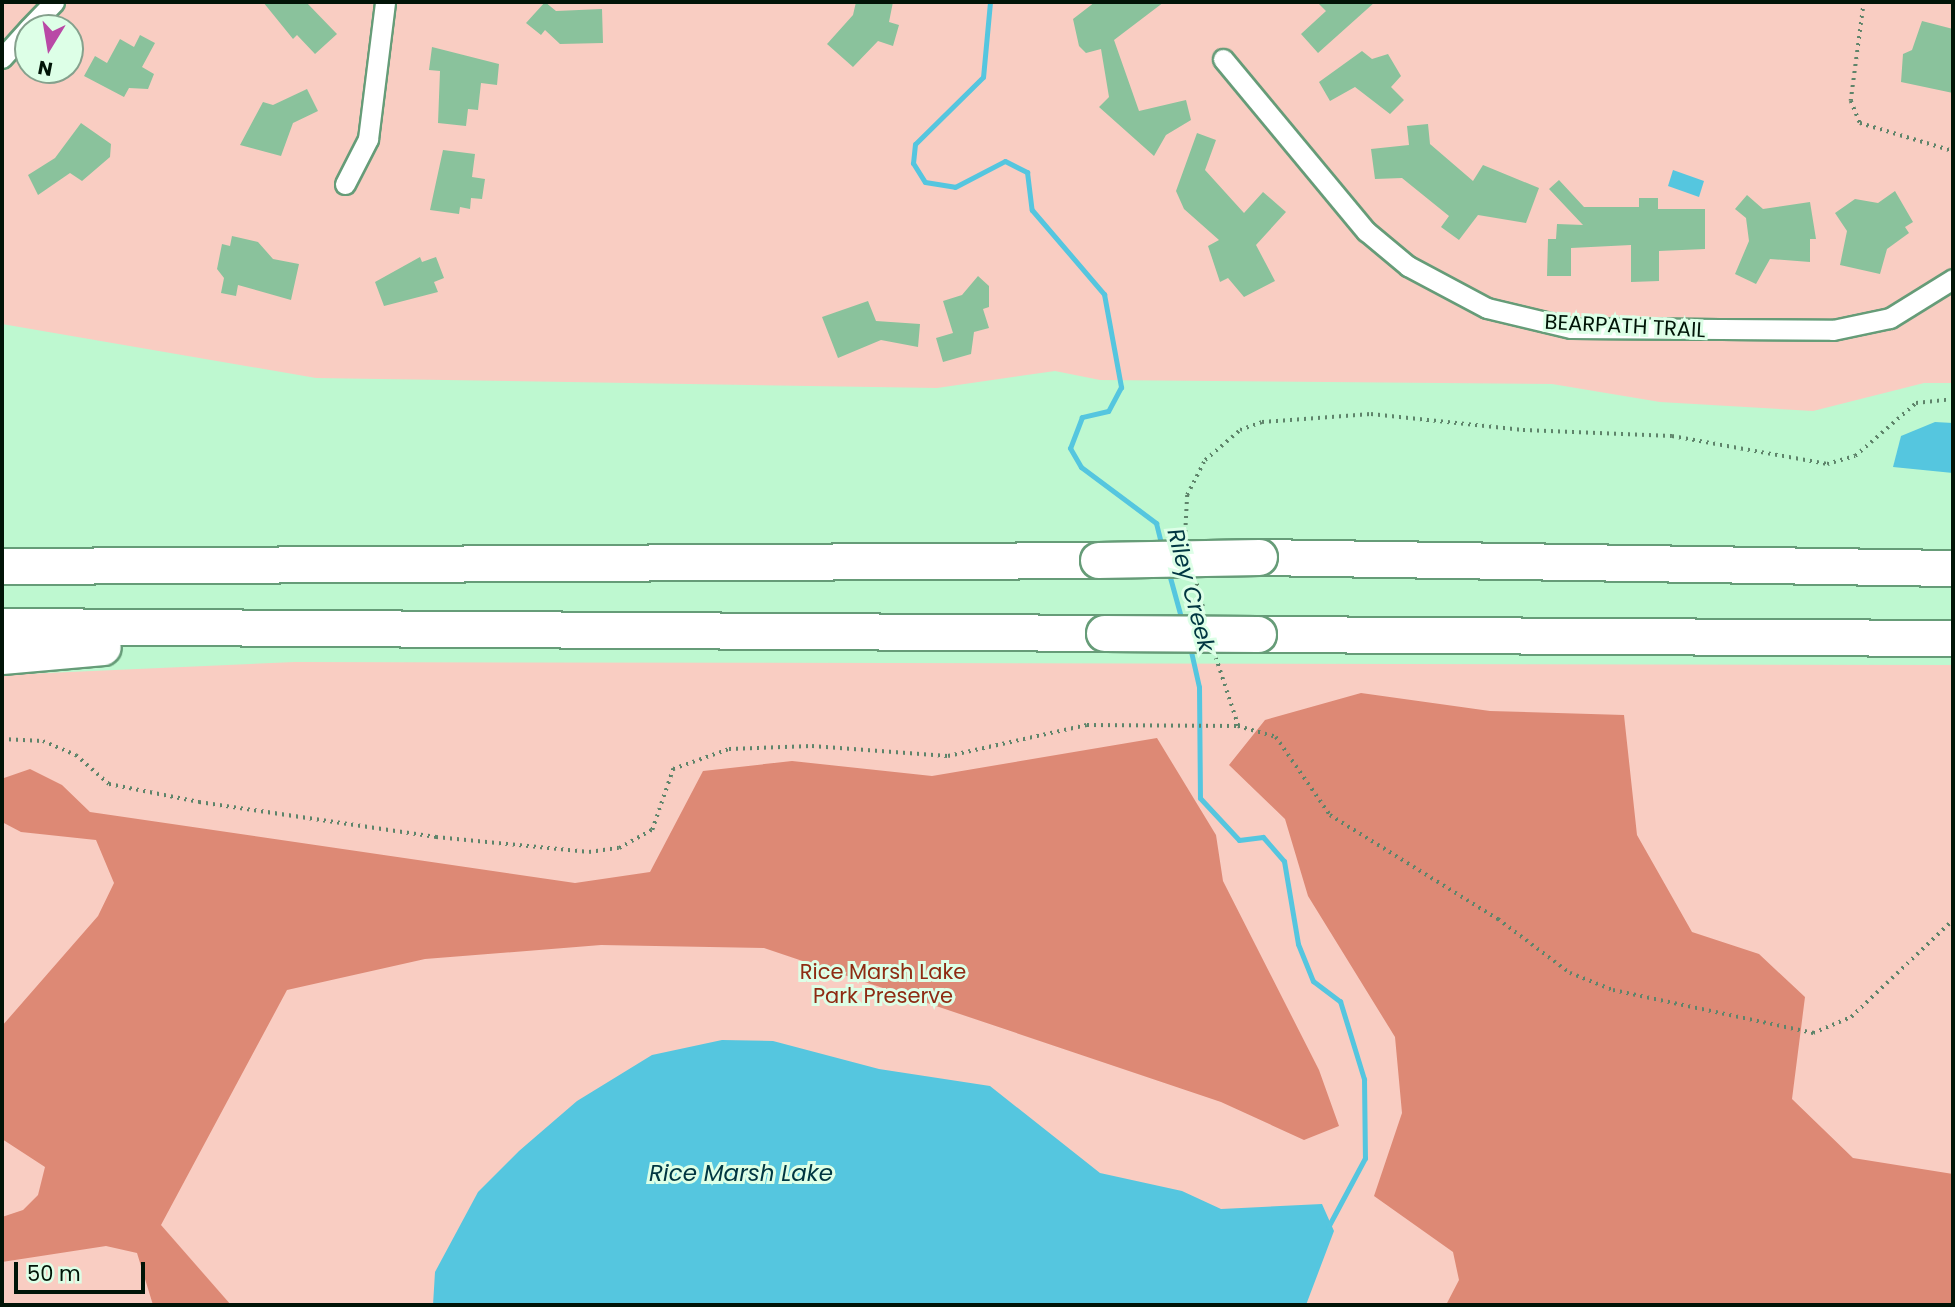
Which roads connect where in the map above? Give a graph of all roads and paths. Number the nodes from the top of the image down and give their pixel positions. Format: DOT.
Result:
graph roads {
  1 [pos="385,2"];
  2 [pos="1864,2"];
  3 [pos="14,45"];
  4 [pos="2,58"];
  5 [pos="1223,59"];
  6 [pos="1953,151"];
  7 [pos="345,184"];
  8 [pos="1953,279"];
  9 [pos="1953,399"];
  10 [pos="1188,542"];
  11 [pos="5,565"];
  12 [pos="1953,568"];
  13 [pos="1196,578"];
  14 [pos="1206,617"];
  15 [pos="2,626"];
  16 [pos="208,631"];
  17 [pos="1953,638"];
  18 [pos="1212,644"];
  19 [pos="2,656"];
  20 [pos="1238,726"];
  21 [pos="2,738"];
  22 [pos="1953,920"];
  1 -- 7 [label="street"];
  2 -- 6 [label="path"];
  3 -- 4 [label="street"];
  5 -- 8 [label="street, BEARPATH TRAIL"];
  9 -- 10 [label="path"];
  11 -- 12 [label="highway, bridge"];
  13 -- 14 [label="path"];
  15 -- 16 [label="highway"];
  16 -- 17 [label="highway, bridge"];
  16 -- 19 [label="highway"];
  18 -- 20 [label="path"];
  20 -- 21 [label="path"];
  20 -- 22 [label="path"];
}
